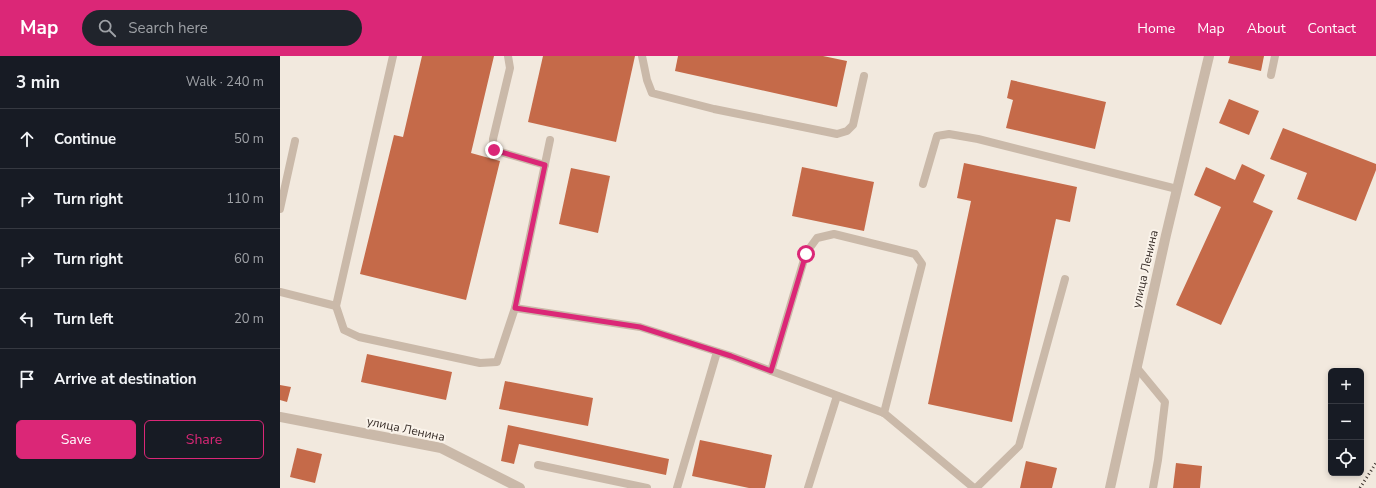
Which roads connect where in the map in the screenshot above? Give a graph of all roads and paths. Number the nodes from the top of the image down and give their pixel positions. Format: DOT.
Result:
graph roads {
  1 [pos="393,56"];
  2 [pos="508,56"];
  3 [pos="642,56"];
  4 [pos="1208,56"];
  5 [pos="1275,56"];
  6 [pos="1271,75"];
  7 [pos="864,76"];
  8 [pos="550,140"];
  9 [pos="295,141"];
  10 [pos="545,165"];
  11 [pos="923,184"];
  12 [pos="1177,189"];
  13 [pos="280,209"];
  14 [pos="1065,279"];
  15 [pos="280,292"];
  16 [pos="336,306"];
  17 [pos="515,308"];
  18 [pos="717,352"];
  19 [pos="1137,368"];
  20 [pos="771,371"];
  21 [pos="837,396"];
  22 [pos="884,413"];
  23 [pos="280,417"];
  24 [pos="538,465"];
  25 [pos="520,488"];
  26 [pos="647,488"];
  27 [pos="677,488"];
  28 [pos="808,488"];
  29 [pos="975,488"];
  30 [pos="1110,488"];
  31 [pos="1153,488"];
  1 -- 16 [label="lane"];
  2 -- 10 [label="lane"];
  3 -- 7 [label="lane"];
  4 -- 12 [label="street, улица Ленина"];
  5 -- 6 [label="lane"];
  8 -- 10 [label="lane"];
  9 -- 13 [label="lane"];
  10 -- 17 [label="lane"];
  11 -- 12 [label="lane"];
  12 -- 19 [label="street, улица Ленина"];
  14 -- 29 [label="lane"];
  15 -- 16 [label="lane"];
  16 -- 17 [label="lane"];
  17 -- 18 [label="lane"];
  18 -- 20 [label="lane"];
  18 -- 27 [label="lane"];
  19 -- 30 [label="street, улица Ленина"];
  19 -- 31 [label="lane"];
  20 -- 21 [label="lane"];
  20 -- 22 [label="lane"];
  21 -- 22 [label="lane"];
  21 -- 28 [label="lane"];
  22 -- 29 [label="lane"];
  23 -- 25 [label="street, улица Ленина"];
  24 -- 26 [label="lane"];
}
